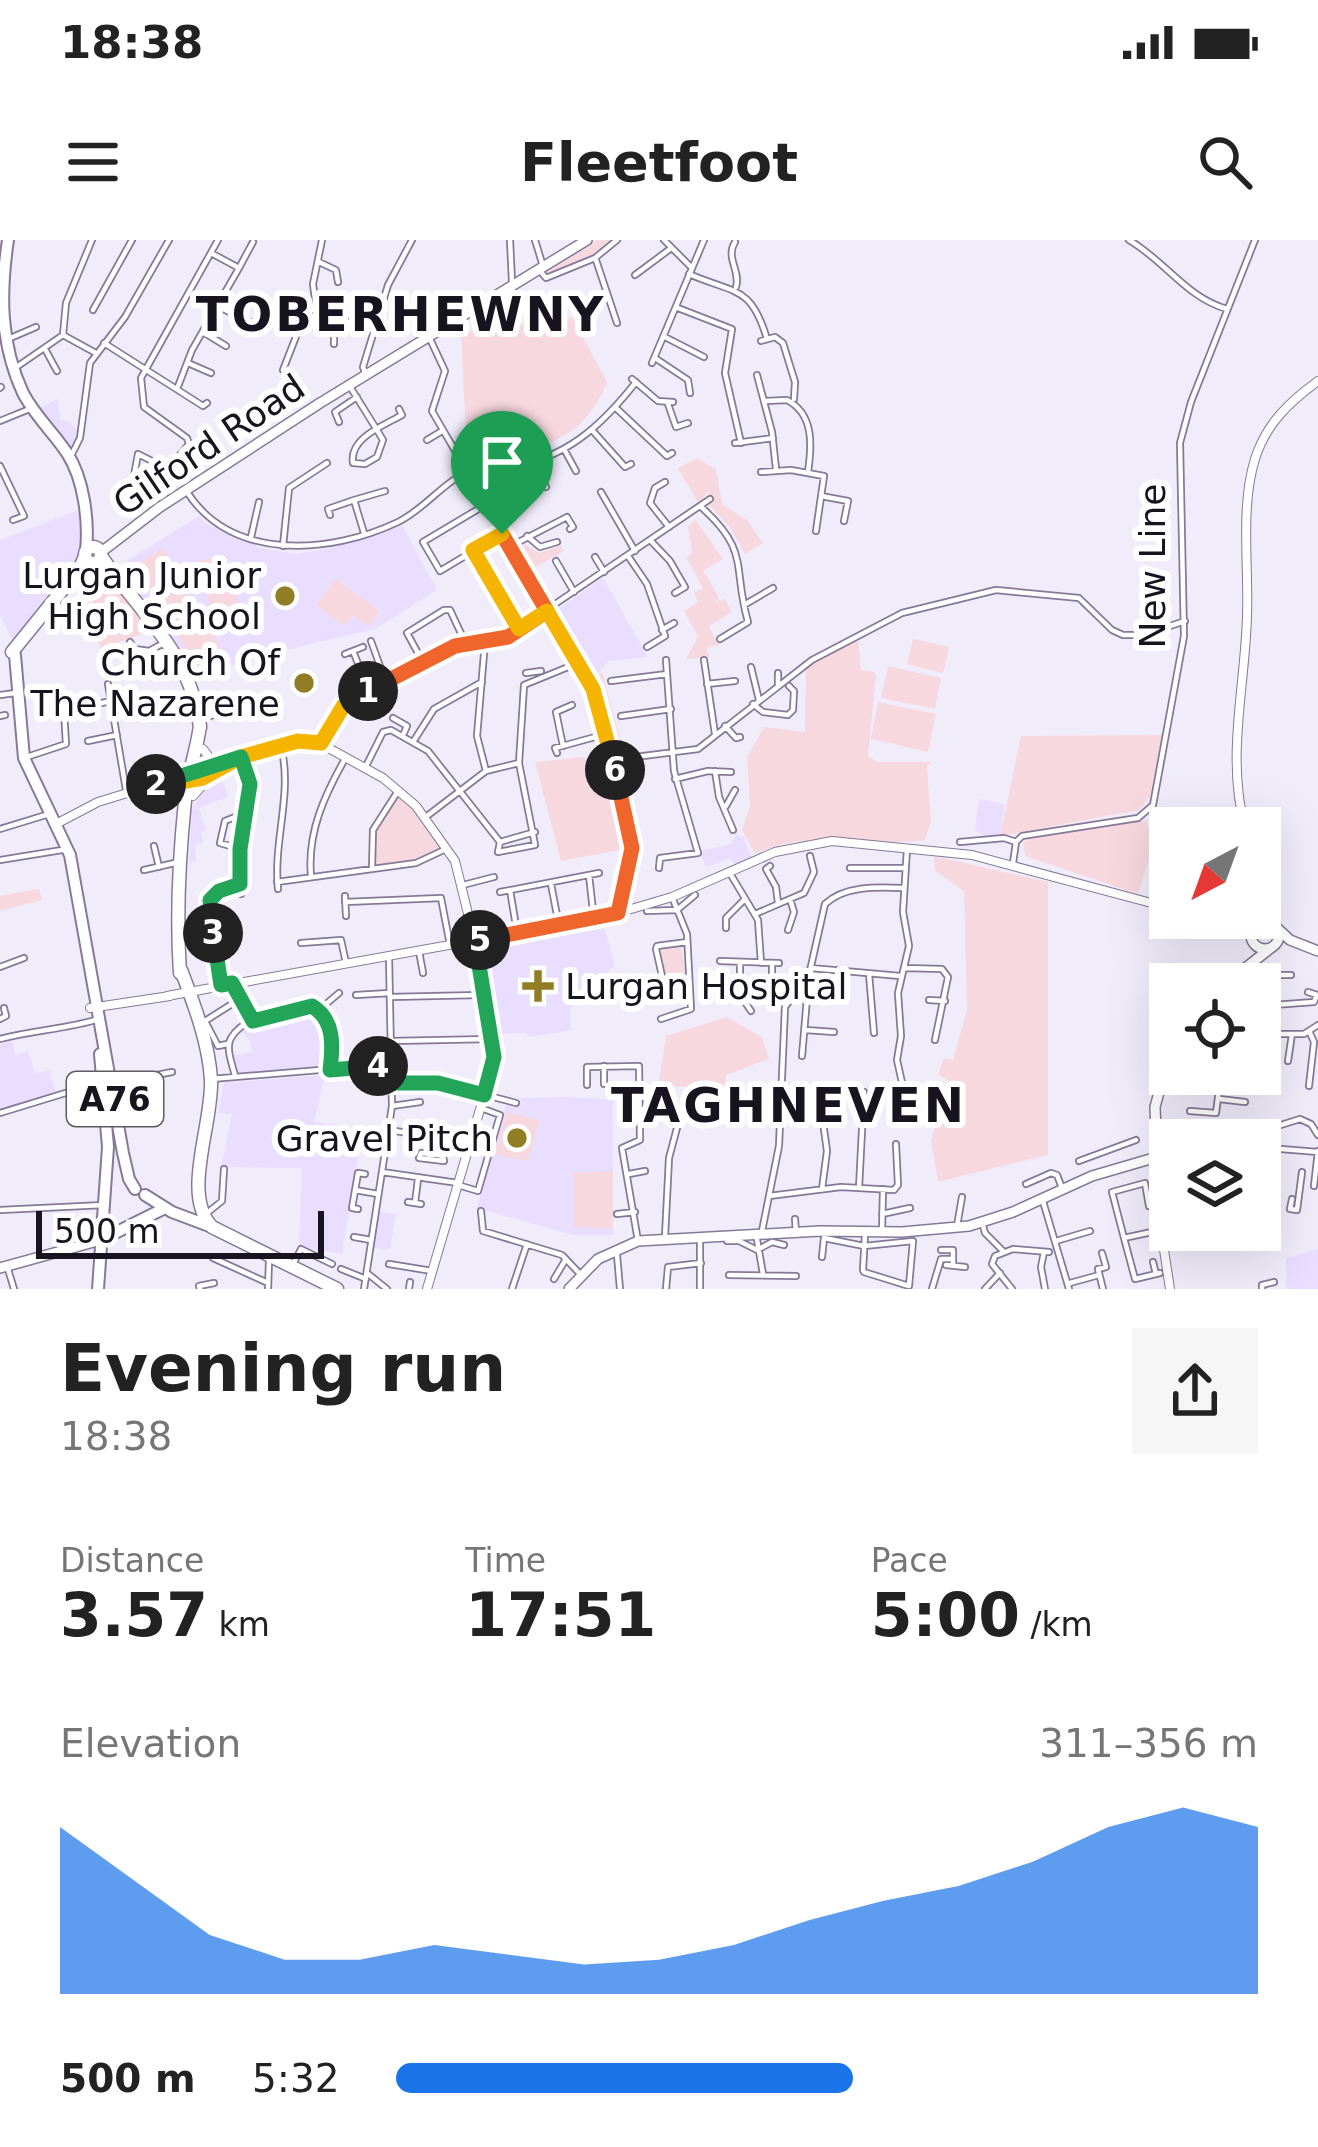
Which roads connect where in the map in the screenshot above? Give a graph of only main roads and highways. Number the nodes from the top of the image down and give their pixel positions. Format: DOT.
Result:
graph roads {
  1 [pos="8,240"];
  2 [pos="587,240"];
  3 [pos="565,245"];
  4 [pos="0,314"];
  5 [pos="2,334"];
  6 [pos="4,355"];
  7 [pos="94,554"];
  8 [pos="12,656"];
  9 [pos="1281,931"];
  10 [pos="1264,939"];
  11 [pos="1275,939"];
  12 [pos="1298,944"];
  13 [pos="1275,945"];
  14 [pos="1318,951"];
  15 [pos="1253,963"];
  16 [pos="108,1083"];
  17 [pos="1158,1095"];
  18 [pos="136,1188"];
  19 [pos="105,1193"];
  20 [pos="165,1208"];
  21 [pos="182,1215"];
  22 [pos="207,1216"];
  23 [pos="143,1218"];
  24 [pos="98,1236"];
  25 [pos="4,1267"];
  26 [pos="98,1289"];
  27 [pos="337,1289"];
  28 [pos="569,1289"];
  1 -- 4 [label="main road"];
  2 -- 3 [label="main road, Gilford Road"];
  3 -- 7 [label="main road, Gilford Road"];
  4 -- 5 [label="main road"];
  5 -- 6 [label="main road"];
  6 -- 7 [label="main road"];
  7 -- 8 [label="highway"];
  7 -- 22 [label="highway"];
  8 -- 16 [label="main road, A76"];
  9 -- 12 [label="main road"];
  10 -- 13 [label="main road"];
  11 -- 13 [label="main road"];
  12 -- 13 [label="main road"];
  12 -- 14 [label="main road"];
  13 -- 15 [label="main road"];
  16 -- 18 [label="main road, A76"];
  16 -- 19 [label="main road, A76"];
  17 -- 28 [label="main road"];
  18 -- 19 [label="main road"];
  18 -- 20 [label="main road"];
  18 -- 23 [label="main road, A76"];
  19 -- 24 [label="main road, A76"];
  20 -- 21 [label="main road"];
  20 -- 23 [label="main road"];
  21 -- 22 [label="main road"];
  21 -- 22 [label="main road"];
  22 -- 27 [label="highway"];
  23 -- 24 [label="main road"];
  24 -- 25 [label="main road"];
  24 -- 26 [label="main road, A76"];
}
